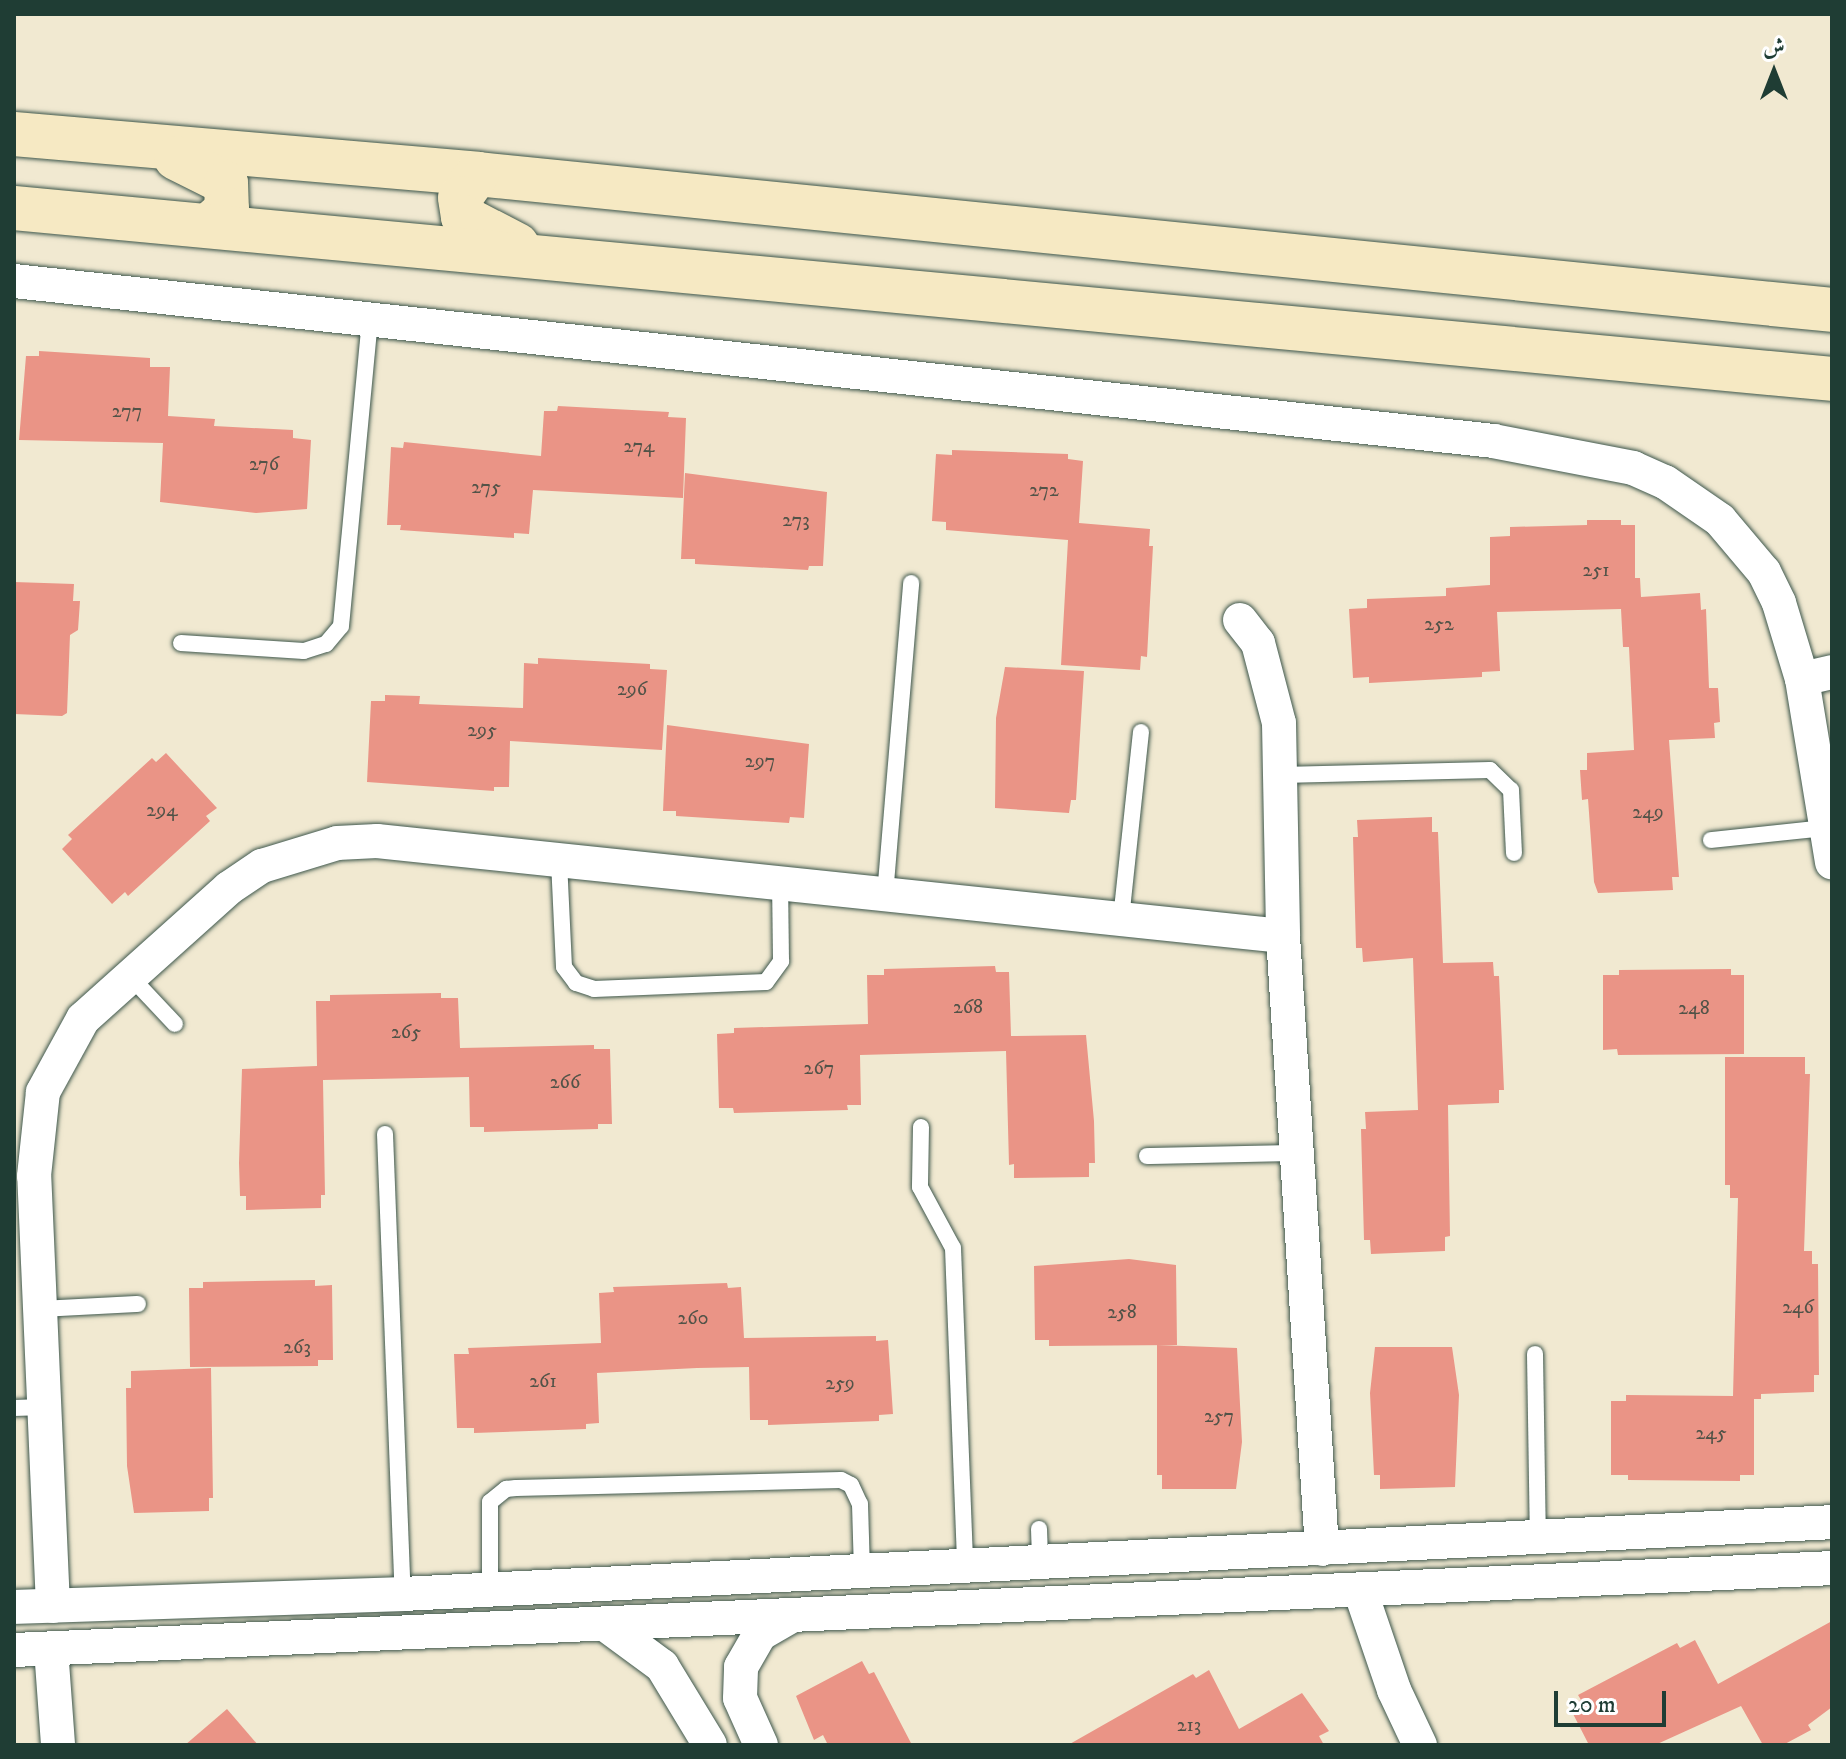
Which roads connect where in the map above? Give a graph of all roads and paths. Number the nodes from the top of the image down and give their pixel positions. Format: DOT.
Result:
graph roads {
  1 [pos="14,134"];
  2 [pos="158,151"];
  3 [pos="477,174"];
  4 [pos="14,208"];
  5 [pos="208,226"];
  6 [pos="540,255"];
  7 [pos="14,281"];
  8 [pos="1832,310"];
  9 [pos="370,320"];
  10 [pos="1832,379"];
  11 [pos="911,583"];
  12 [pos="1240,620"];
  13 [pos="181,643"];
  14 [pos="1817,676"];
  15 [pos="1141,732"];
  16 [pos="1281,775"];
  17 [pos="1826,828"];
  18 [pos="1711,840"];
  19 [pos="1514,853"];
  20 [pos="559,861"];
  21 [pos="1832,863"];
  22 [pos="780,883"];
  23 [pos="885,895"];
  24 [pos="1121,919"];
  25 [pos="1283,936"];
  26 [pos="129,975"];
  27 [pos="175,1024"];
  28 [pos="921,1127"];
  29 [pos="385,1134"];
  30 [pos="1296,1153"];
  31 [pos="1147,1156"];
  32 [pos="138,1304"];
  33 [pos="39,1309"];
  34 [pos="1535,1354"];
  35 [pos="29,1408"];
  36 [pos="1832,1522"];
  37 [pos="1748,1528"];
  38 [pos="1039,1529"];
  39 [pos="1538,1539"];
  40 [pos="1322,1549"];
  41 [pos="1040,1563"];
  42 [pos="965,1567"];
  43 [pos="1832,1568"];
  44 [pos="862,1572"];
  45 [pos="1748,1574"];
  46 [pos="490,1590"];
  47 [pos="1360,1590"];
  48 [pos="403,1594"];
  49 [pos="53,1606"];
  50 [pos="14,1607"];
  51 [pos="793,1615"];
  52 [pos="605,1624"];
  53 [pos="51,1649"];
  54 [pos="14,1650"];
  55 [pos="58,1745"];
  56 [pos="710,1745"];
  57 [pos="761,1745"];
  58 [pos="1420,1745"];
  1 -- 2 [label="street"];
  2 -- 3 [label="street"];
  2 -- 5 [label="street"];
  3 -- 6 [label="street"];
  3 -- 8 [label="street"];
  4 -- 5 [label="street"];
  5 -- 6 [label="street"];
  6 -- 10 [label="street"];
  7 -- 9 [label="street"];
  9 -- 13 [label="lane"];
  9 -- 14 [label="street"];
  11 -- 23 [label="lane"];
  12 -- 16 [label="street"];
  14 -- 17 [label="street"];
  15 -- 24 [label="lane"];
  16 -- 19 [label="lane"];
  16 -- 25 [label="street"];
  17 -- 18 [label="lane"];
  17 -- 21 [label="street"];
  20 -- 22 [label="street"];
  20 -- 22 [label="lane"];
  20 -- 26 [label="street"];
  22 -- 23 [label="street"];
  23 -- 24 [label="street"];
  24 -- 25 [label="street"];
  25 -- 30 [label="street"];
  26 -- 27 [label="lane"];
  26 -- 33 [label="street"];
  28 -- 42 [label="lane"];
  29 -- 48 [label="lane"];
  30 -- 31 [label="lane"];
  30 -- 40 [label="street"];
  32 -- 33 [label="lane"];
  33 -- 35 [label="street"];
  34 -- 39 [label="lane"];
  35 -- 49 [label="street"];
  36 -- 37 [label="street"];
  37 -- 39 [label="street"];
  37 -- 45 [label="street"];
  38 -- 41 [label="lane"];
  39 -- 40 [label="street"];
  40 -- 41 [label="street"];
  41 -- 42 [label="street"];
  42 -- 44 [label="street"];
  43 -- 45 [label="street"];
  44 -- 46 [label="street"];
  44 -- 46 [label="lane"];
  45 -- 47 [label="street"];
  46 -- 48 [label="street"];
  47 -- 51 [label="street"];
  47 -- 58 [label="street"];
  48 -- 49 [label="street"];
  49 -- 50 [label="street"];
  51 -- 52 [label="street"];
  51 -- 57 [label="street"];
  52 -- 53 [label="street"];
  52 -- 56 [label="street"];
  53 -- 54 [label="street"];
  53 -- 55 [label="street"];
}
